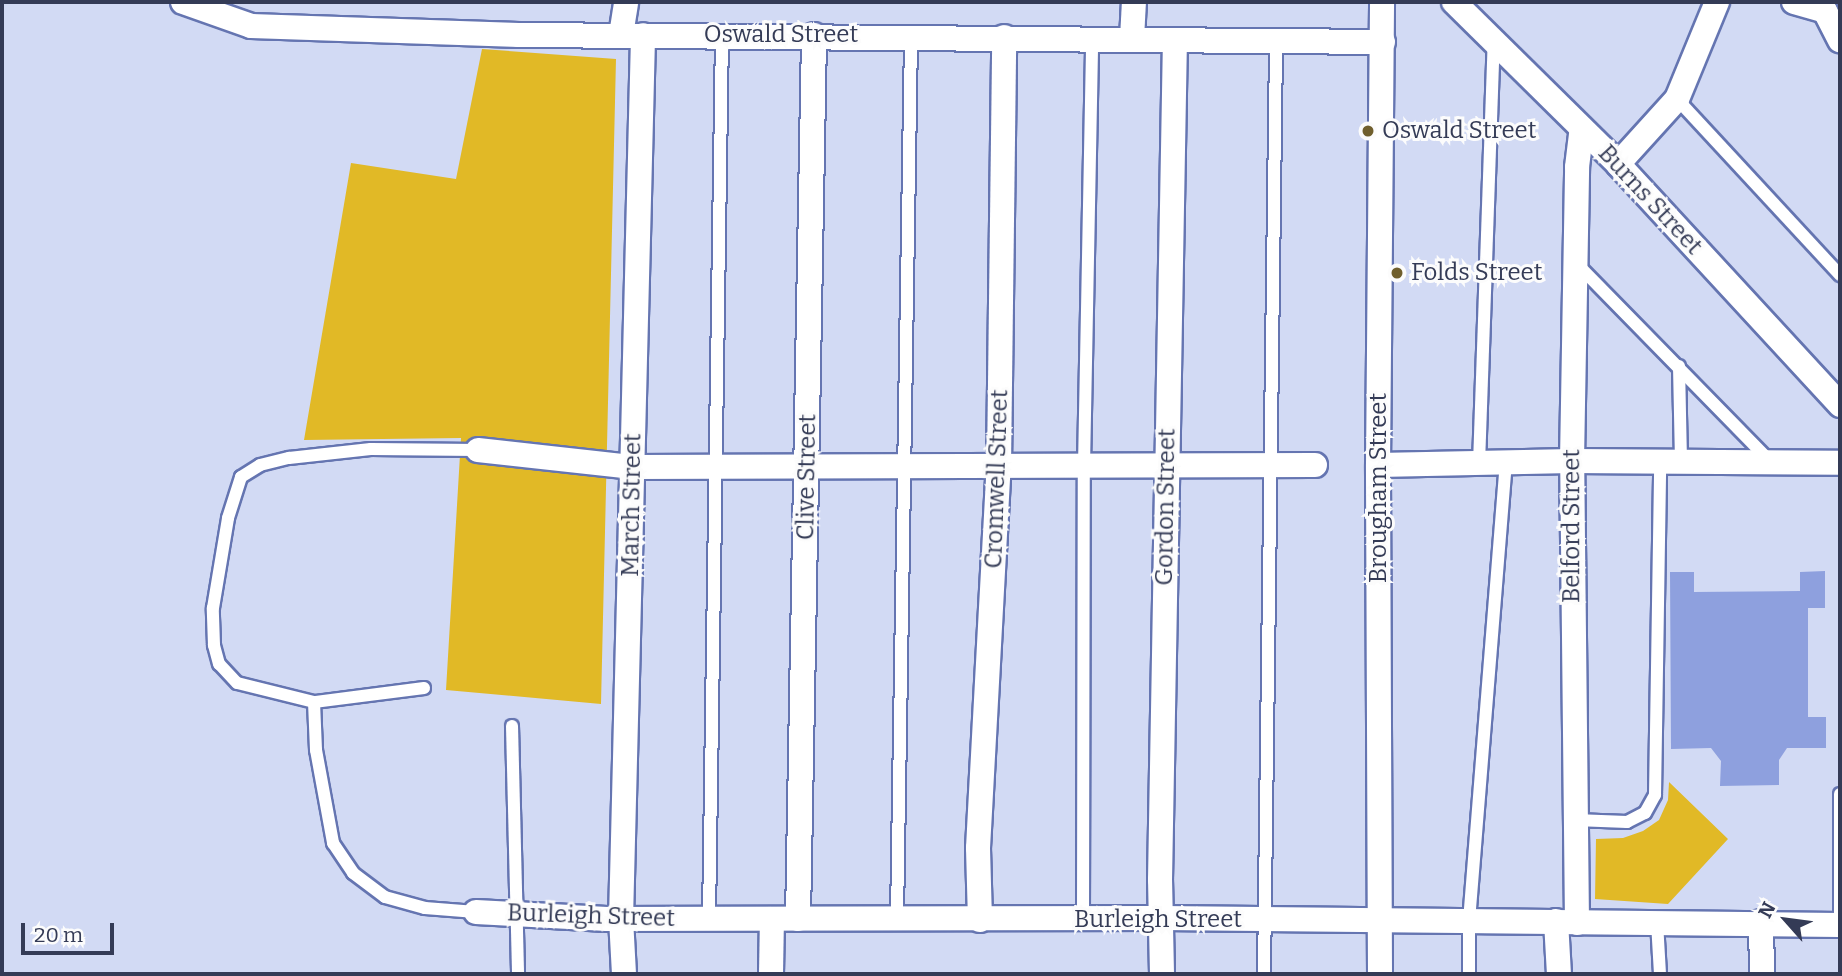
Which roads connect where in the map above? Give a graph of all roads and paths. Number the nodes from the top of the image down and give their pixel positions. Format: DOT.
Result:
graph roads {
  1 [pos="183,2"];
  2 [pos="626,2"];
  3 [pos="1134,2"];
  4 [pos="1382,2"];
  5 [pos="1454,2"];
  6 [pos="1717,2"];
  7 [pos="1794,2"];
  8 [pos="632,35"];
  9 [pos="722,35"];
  10 [pos="814,35"];
  11 [pos="911,36"];
  12 [pos="1004,37"];
  13 [pos="1092,39"];
  14 [pos="1132,39"];
  15 [pos="1175,40"];
  16 [pos="1840,40"];
  17 [pos="1276,41"];
  18 [pos="1494,42"];
  19 [pos="1383,43"];
  20 [pos="1677,99"];
  21 [pos="1582,129"];
  22 [pos="1618,164"];
  23 [pos="1576,262"];
  24 [pos="1840,275"];
  25 [pos="1679,366"];
  26 [pos="1840,405"];
  27 [pos="478,450"];
  28 [pos="1572,461"];
  29 [pos="1670,463"];
  30 [pos="1771,463"];
  31 [pos="1840,463"];
  32 [pos="1167,464"];
  33 [pos="1479,464"];
  34 [pos="1506,464"];
  35 [pos="1269,465"];
  36 [pos="1315,465"];
  37 [pos="1378,465"];
  38 [pos="999,466"];
  39 [pos="1084,466"];
  40 [pos="633,467"];
  41 [pos="716,467"];
  42 [pos="807,467"];
  43 [pos="904,467"];
  44 [pos="424,688"];
  45 [pos="314,702"];
  46 [pos="512,726"];
  47 [pos="1840,794"];
  48 [pos="1575,820"];
  49 [pos="476,912"];
  50 [pos="515,914"];
  51 [pos="1162,918"];
  52 [pos="621,919"];
  53 [pos="709,919"];
  54 [pos="772,919"];
  55 [pos="798,919"];
  56 [pos="897,919"];
  57 [pos="980,920"];
  58 [pos="1083,920"];
  59 [pos="1262,920"];
  60 [pos="1381,920"];
  61 [pos="1469,921"];
  62 [pos="1657,921"];
  63 [pos="1567,922"];
  64 [pos="1761,922"];
  65 [pos="1840,925"];
  66 [pos="518,974"];
  67 [pos="624,974"];
  68 [pos="771,974"];
  69 [pos="1162,974"];
  70 [pos="1264,974"];
  71 [pos="1380,974"];
  72 [pos="1469,974"];
  73 [pos="1559,974"];
  74 [pos="1660,974"];
  75 [pos="1762,974"];
  1 -- 8 [label="street, Oswald Street"];
  2 -- 8 [label="street, March Street"];
  3 -- 14 [label="street"];
  4 -- 19 [label="street, Brougham Street"];
  5 -- 18 [label="street, Burns Street"];
  6 -- 20 [label="street"];
  7 -- 16 [label="street"];
  8 -- 9 [label="street, Oswald Street"];
  8 -- 40 [label="street, March Street"];
  9 -- 10 [label="street, Oswald Street"];
  9 -- 41 [label="lane"];
  10 -- 11 [label="street, Oswald Street"];
  10 -- 42 [label="street, Clive Street"];
  11 -- 12 [label="street, Oswald Street"];
  11 -- 43 [label="lane"];
  12 -- 13 [label="street, Oswald Street"];
  12 -- 38 [label="street, Cromwell Street"];
  13 -- 14 [label="street, Oswald Street"];
  13 -- 39 [label="lane"];
  14 -- 15 [label="street, Oswald Street"];
  15 -- 17 [label="street, Oswald Street"];
  15 -- 32 [label="street, Gordon Street"];
  17 -- 19 [label="street, Oswald Street"];
  17 -- 35 [label="lane"];
  18 -- 21 [label="street, Burns Street"];
  18 -- 33 [label="lane"];
  19 -- 37 [label="street, Brougham Street"];
  20 -- 22 [label="street"];
  20 -- 24 [label="lane"];
  21 -- 22 [label="street, Burns Street"];
  21 -- 23 [label="street, Belford Street"];
  22 -- 26 [label="street, Burns Street"];
  23 -- 25 [label="lane"];
  23 -- 28 [label="street, Belford Street"];
  25 -- 29 [label="lane"];
  25 -- 30 [label="lane"];
  27 -- 40 [label="street"];
  27 -- 45 [label="lane"];
  28 -- 29 [label="street"];
  28 -- 34 [label="street"];
  28 -- 48 [label="street, Belford Street"];
  29 -- 30 [label="street"];
  29 -- 48 [label="lane"];
  30 -- 31 [label="street"];
  32 -- 35 [label="street"];
  32 -- 39 [label="street"];
  32 -- 51 [label="street, Gordon Street"];
  33 -- 34 [label="street"];
  33 -- 37 [label="street"];
  34 -- 61 [label="lane"];
  35 -- 36 [label="street"];
  35 -- 59 [label="lane"];
  37 -- 60 [label="street, Brougham Street"];
  38 -- 39 [label="street"];
  38 -- 43 [label="street"];
  38 -- 57 [label="street, Cromwell Street"];
  39 -- 58 [label="lane"];
  40 -- 41 [label="street"];
  40 -- 52 [label="street, March Street"];
  41 -- 42 [label="street"];
  41 -- 53 [label="lane"];
  42 -- 43 [label="street"];
  42 -- 55 [label="street, Clive Street"];
  43 -- 56 [label="lane"];
  44 -- 45 [label="lane"];
  45 -- 49 [label="lane"];
  46 -- 50 [label="lane"];
  47 -- 65 [label="lane"];
  48 -- 63 [label="street, Belford Street"];
  49 -- 50 [label="street, Burleigh Street"];
  50 -- 52 [label="street, Burleigh Street"];
  50 -- 66 [label="lane"];
  51 -- 58 [label="street, Burleigh Street"];
  51 -- 59 [label="street, Burleigh Street"];
  51 -- 69 [label="street, Gordon Street"];
  52 -- 53 [label="street, Burleigh Street"];
  52 -- 67 [label="street, March Street"];
  53 -- 54 [label="street, Burleigh Street"];
  54 -- 55 [label="street, Burleigh Street"];
  54 -- 68 [label="street"];
  55 -- 56 [label="street, Burleigh Street"];
  56 -- 57 [label="street, Burleigh Street"];
  57 -- 58 [label="street, Burleigh Street"];
  59 -- 60 [label="street, Burleigh Street"];
  59 -- 70 [label="lane"];
  60 -- 61 [label="street, Burleigh Street"];
  60 -- 71 [label="street, Brougham Street"];
  61 -- 63 [label="street, Burleigh Street"];
  61 -- 72 [label="lane"];
  62 -- 63 [label="street, Burleigh Street"];
  62 -- 64 [label="street, Burleigh Street"];
  62 -- 74 [label="lane"];
  63 -- 73 [label="street, Belford Street"];
  64 -- 65 [label="street, Burleigh Street"];
  64 -- 75 [label="street"];
}
